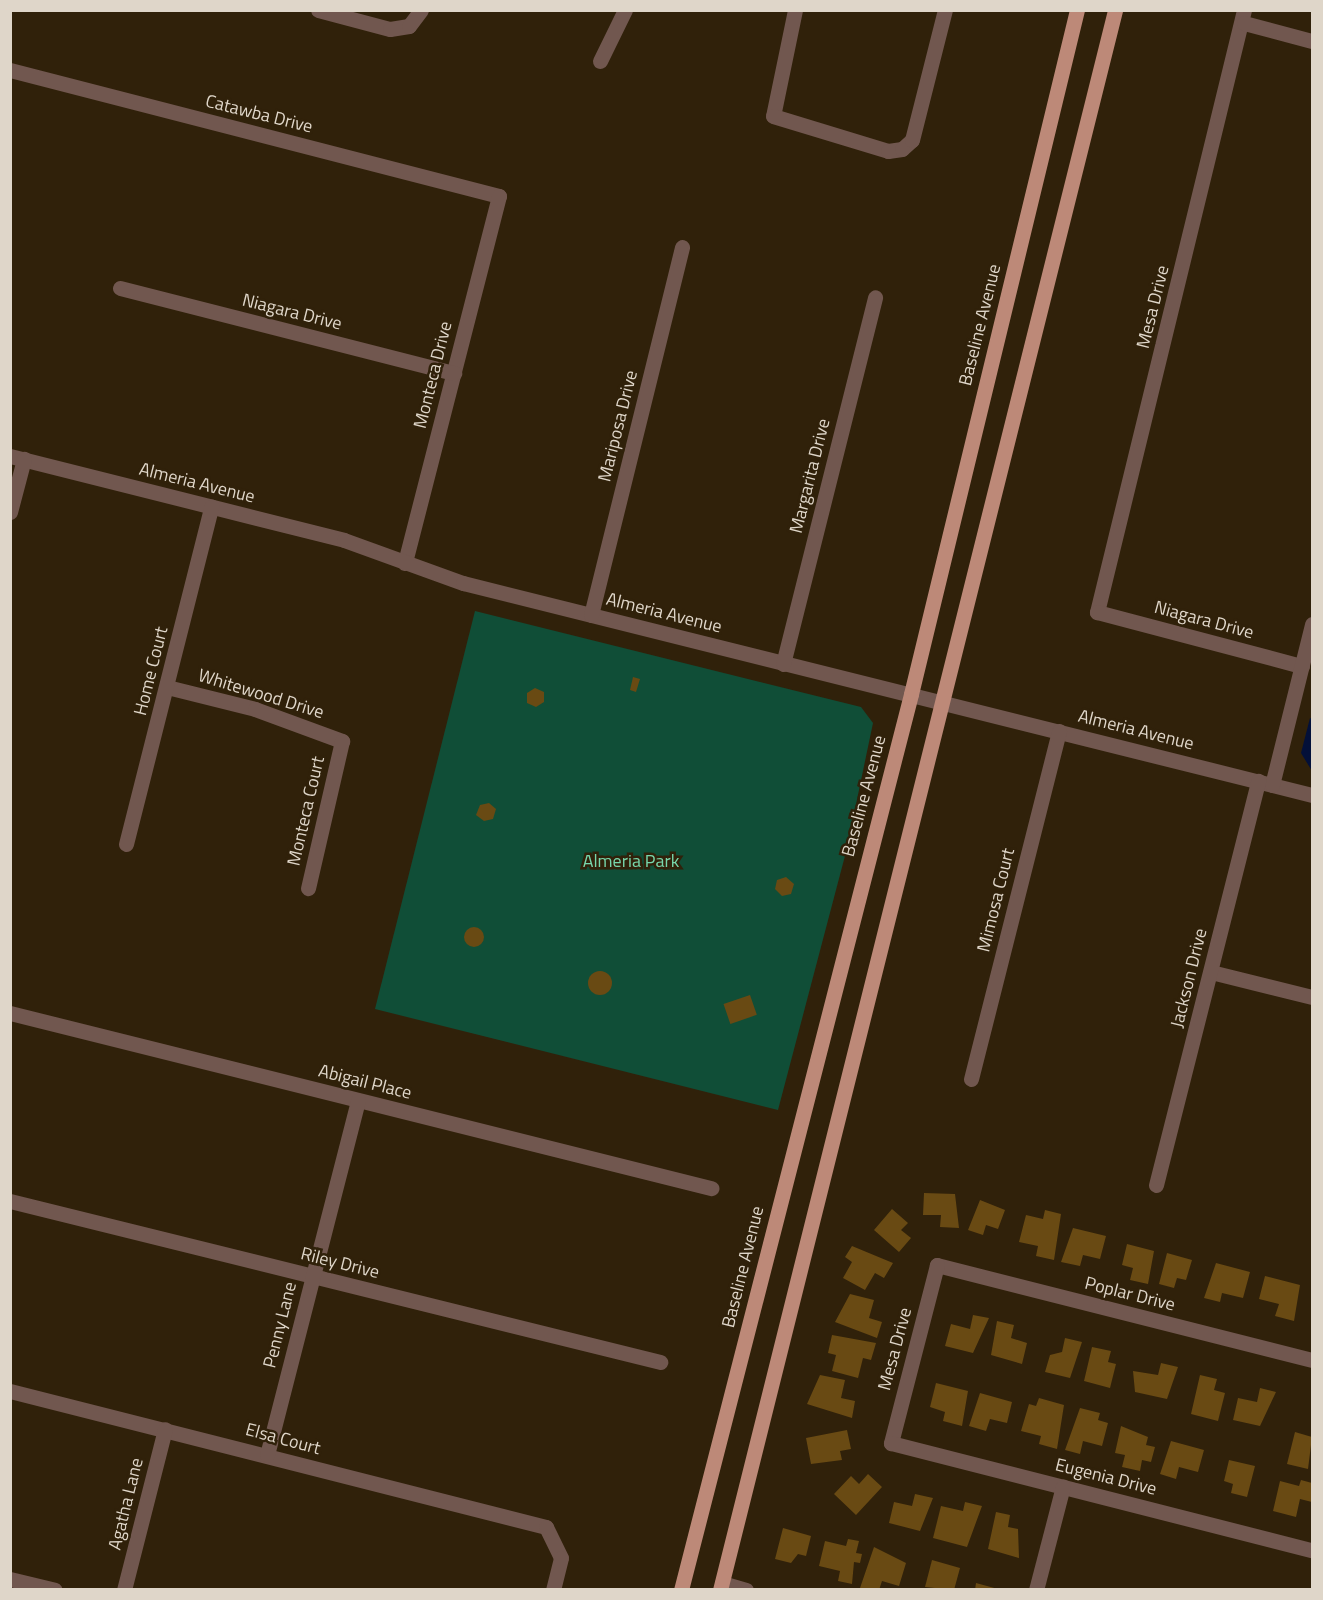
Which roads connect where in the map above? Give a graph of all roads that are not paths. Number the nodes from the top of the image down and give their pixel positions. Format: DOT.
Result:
graph roads {
  1 [pos="318,10"];
  2 [pos="421,10"];
  3 [pos="625,10"];
  4 [pos="795,10"];
  5 [pos="945,10"];
  6 [pos="1077,10"];
  7 [pos="1115,10"];
  8 [pos="1244,17"];
  9 [pos="1312,41"];
  10 [pos="600,61"];
  11 [pos="10,70"];
  12 [pos="499,195"];
  13 [pos="682,247"];
  14 [pos="120,288"];
  15 [pos="875,297"];
  16 [pos="454,373"];
  17 [pos="17,458"];
  18 [pos="211,507"];
  19 [pos="10,512"];
  20 [pos="405,563"];
  21 [pos="1097,612"];
  22 [pos="591,615"];
  23 [pos="1312,624"];
  24 [pos="783,664"];
  25 [pos="1302,666"];
  26 [pos="167,687"];
  27 [pos="911,694"];
  28 [pos="944,702"];
  29 [pos="1059,730"];
  30 [pos="342,741"];
  31 [pos="1265,783"];
  32 [pos="1312,795"];
  33 [pos="126,844"];
  34 [pos="308,888"];
  35 [pos="1211,972"];
  36 [pos="1312,997"];
  37 [pos="10,1013"];
  38 [pos="971,1079"];
  39 [pos="358,1100"];
  40 [pos="1156,1185"];
  41 [pos="711,1188"];
  42 [pos="10,1201"];
  43 [pos="937,1265"];
  44 [pos="312,1277"];
  45 [pos="1312,1360"];
  46 [pos="660,1362"];
  47 [pos="10,1391"];
  48 [pos="165,1429"];
  49 [pos="891,1443"];
  50 [pos="267,1455"];
  51 [pos="1063,1486"];
  52 [pos="1312,1550"];
  53 [pos="10,1579"];
  54 [pos="721,1586"];
  55 [pos="55,1590"];
  56 [pos="124,1590"];
  57 [pos="553,1590"];
  58 [pos="681,1590"];
  59 [pos="746,1590"];
  60 [pos="1036,1590"];
  1 -- 2 [label="street"];
  3 -- 10 [label="street"];
  4 -- 5 [label="street"];
  6 -- 27 [label="main road, Baseline Avenue"];
  7 -- 28 [label="main road"];
  8 -- 9 [label="street"];
  8 -- 21 [label="street, Mesa Drive"];
  11 -- 12 [label="street, Catawba Drive"];
  12 -- 16 [label="street, Monteca Drive"];
  13 -- 22 [label="street, Mariposa Drive"];
  14 -- 16 [label="street, Niagara Drive"];
  15 -- 24 [label="street, Margarita Drive"];
  16 -- 20 [label="street, Monteca Drive"];
  17 -- 18 [label="street, Almeria Avenue"];
  17 -- 19 [label="street"];
  18 -- 20 [label="street, Almeria Avenue"];
  18 -- 26 [label="street, Home Court"];
  20 -- 22 [label="street, Almeria Avenue"];
  21 -- 25 [label="street, Niagara Drive"];
  22 -- 24 [label="street, Almeria Avenue"];
  23 -- 25 [label="street, Jackson Drive"];
  24 -- 27 [label="street, Almeria Avenue"];
  25 -- 31 [label="street, Jackson Drive"];
  26 -- 30 [label="street, Whitewood Drive"];
  26 -- 33 [label="street, Home Court"];
  27 -- 28 [label="street, Almeria Avenue"];
  27 -- 58 [label="main road, Baseline Avenue"];
  28 -- 29 [label="street, Almeria Avenue"];
  28 -- 54 [label="main road"];
  29 -- 31 [label="street, Almeria Avenue"];
  29 -- 38 [label="street, Mimosa Court"];
  30 -- 34 [label="street, Monteca Court"];
  31 -- 32 [label="street, Almeria Avenue"];
  31 -- 35 [label="street, Jackson Drive"];
  35 -- 36 [label="street"];
  35 -- 40 [label="street, Jackson Drive"];
  37 -- 39 [label="street, Abigail Place"];
  39 -- 41 [label="street, Abigail Place"];
  39 -- 44 [label="street, Penny Lane"];
  42 -- 44 [label="street, Riley Drive"];
  43 -- 45 [label="street, Poplar Drive"];
  43 -- 49 [label="street, Mesa Drive"];
  44 -- 46 [label="street, Riley Drive"];
  44 -- 50 [label="street, Penny Lane"];
  47 -- 48 [label="street, Elsa Court"];
  48 -- 50 [label="street, Elsa Court"];
  48 -- 56 [label="street, Agatha Lane"];
  49 -- 51 [label="street, Eugenia Drive"];
  50 -- 57 [label="street, Elsa Court"];
  51 -- 52 [label="street, Eugenia Drive"];
  51 -- 60 [label="street"];
  53 -- 55 [label="street"];
  54 -- 59 [label="street"];
}
